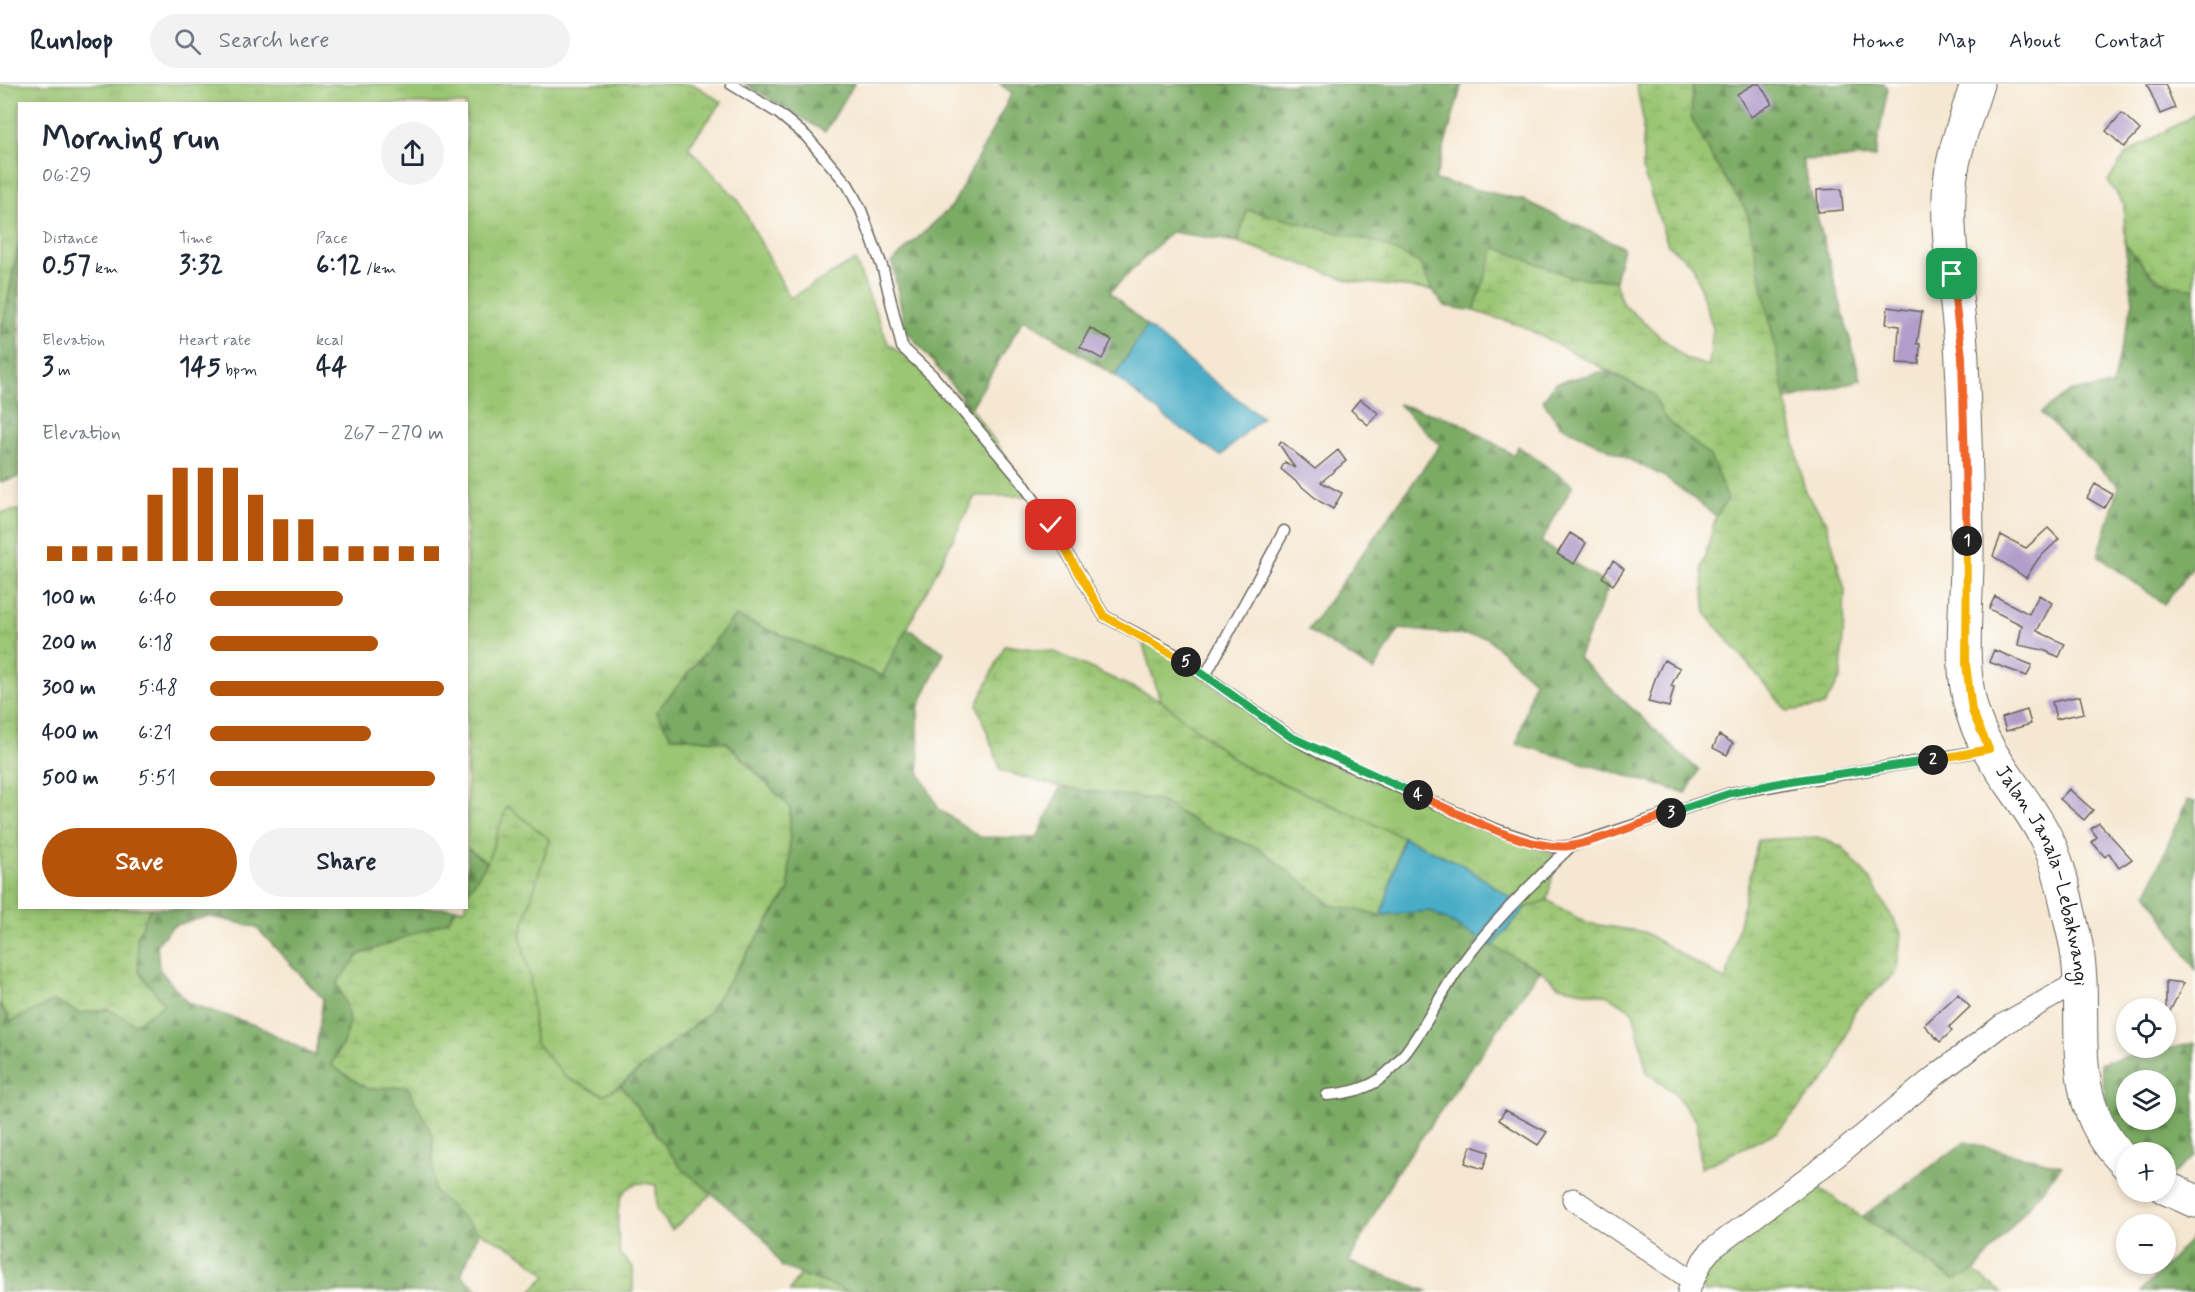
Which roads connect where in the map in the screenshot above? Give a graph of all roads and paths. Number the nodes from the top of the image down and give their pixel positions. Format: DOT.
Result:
graph roads {
  1 [pos="731,84"];
  2 [pos="1977,84"];
  3 [pos="1284,531"];
  4 [pos="1205,676"];
  5 [pos="1989,749"];
  6 [pos="1571,846"];
  7 [pos="2080,981"];
  8 [pos="1327,1095"];
  9 [pos="2116,1153"];
  10 [pos="2176,1192"];
  11 [pos="1573,1199"];
  12 [pos="2195,1201"];
  13 [pos="1691,1286"];
  1 -- 4 [label="lane"];
  2 -- 5 [label="main road, Jalan Janala–Lebakwangi"];
  3 -- 4 [label="lane"];
  4 -- 6 [label="lane"];
  5 -- 6 [label="lane"];
  5 -- 7 [label="main road, Jalan Janala–Lebakwangi"];
  6 -- 8 [label="lane"];
  7 -- 9 [label="main road, Jalan Janala–Lebakwangi"];
  7 -- 13 [label="street"];
  10 -- 12 [label="main road"];
  11 -- 13 [label="street"];
}
